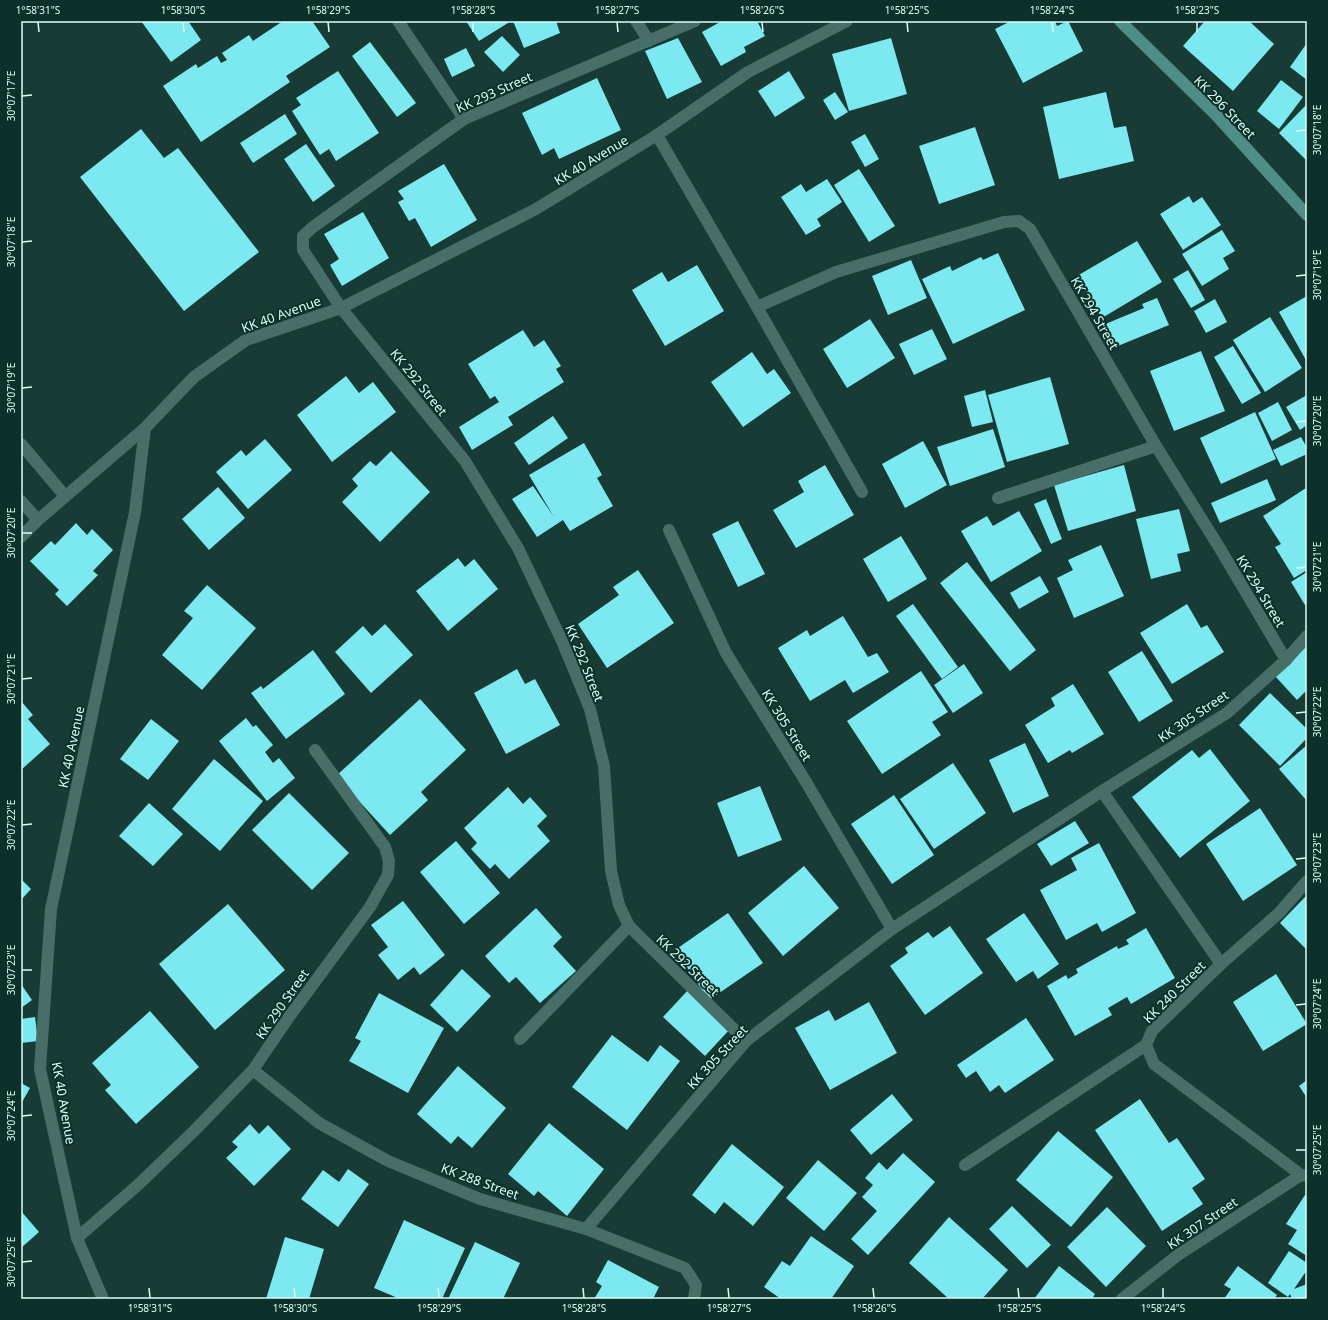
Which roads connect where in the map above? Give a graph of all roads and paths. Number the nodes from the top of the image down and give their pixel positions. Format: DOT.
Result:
graph roads {
  1 [pos="398,21"];
  2 [pos="636,21"];
  3 [pos="695,21"];
  4 [pos="846,21"];
  5 [pos="1120,21"];
  6 [pos="648,41"];
  7 [pos="464,119"];
  8 [pos="657,135"];
  9 [pos="1307,215"];
  10 [pos="303,236"];
  11 [pos="757,307"];
  12 [pos="341,308"];
  13 [pos="145,428"];
  14 [pos="21,444"];
  15 [pos="1156,446"];
  16 [pos="862,492"];
  17 [pos="65,496"];
  18 [pos="998,498"];
  19 [pos="21,501"];
  20 [pos="38,520"];
  21 [pos="669,530"];
  22 [pos="21,538"];
  23 [pos="1307,636"];
  24 [pos="1286,660"];
  25 [pos="315,750"];
  26 [pos="1102,791"];
  27 [pos="1307,882"];
  28 [pos="629,926"];
  29 [pos="892,929"];
  30 [pos="1221,964"];
  31 [pos="520,1039"];
  32 [pos="746,1041"];
  33 [pos="1146,1045"];
  34 [pos="253,1070"];
  35 [pos="965,1165"];
  36 [pos="1304,1175"];
  37 [pos="586,1229"];
  38 [pos="77,1238"];
  39 [pos="103,1299"];
  40 [pos="694,1299"];
  41 [pos="1122,1299"];
  1 -- 7 [label="street"];
  2 -- 6 [label="street"];
  3 -- 6 [label="street, KK 293 Street"];
  4 -- 8 [label="street, KK 40 Avenue"];
  5 -- 9 [label="main road, KK 296 Street"];
  6 -- 7 [label="street, KK 293 Street"];
  7 -- 10 [label="street, KK 293 Street"];
  8 -- 11 [label="street"];
  8 -- 12 [label="street, KK 40 Avenue"];
  10 -- 12 [label="street, KK 40 Avenue"];
  11 -- 15 [label="street, KK 294 Street"];
  11 -- 16 [label="street"];
  12 -- 13 [label="street, KK 40 Avenue"];
  12 -- 28 [label="street, KK 292 Street"];
  13 -- 17 [label="street"];
  13 -- 38 [label="street, KK 40 Avenue"];
  14 -- 17 [label="street"];
  15 -- 18 [label="street"];
  15 -- 24 [label="street, KK 294 Street"];
  17 -- 20 [label="street"];
  19 -- 20 [label="street"];
  20 -- 22 [label="street"];
  21 -- 29 [label="street, KK 305 Street"];
  23 -- 24 [label="street, KK 305 Street"];
  24 -- 26 [label="street, KK 305 Street"];
  25 -- 34 [label="street, KK 290 Street"];
  26 -- 29 [label="street, KK 305 Street"];
  26 -- 30 [label="street"];
  27 -- 30 [label="street, KK 240 Street"];
  28 -- 31 [label="street"];
  28 -- 32 [label="street, KK 292 Street"];
  29 -- 32 [label="street, KK 305 Street"];
  30 -- 33 [label="street, KK 240 Street"];
  32 -- 37 [label="street, KK 305 Street"];
  33 -- 35 [label="street"];
  33 -- 36 [label="street, KK 240 Street"];
  34 -- 37 [label="street, KK 288 Street"];
  34 -- 38 [label="street, KK 290 Street"];
  36 -- 41 [label="street, KK 307 Street"];
  37 -- 40 [label="street, KK 288 Street"];
  38 -- 39 [label="street, KK 40 Avenue"];
}
